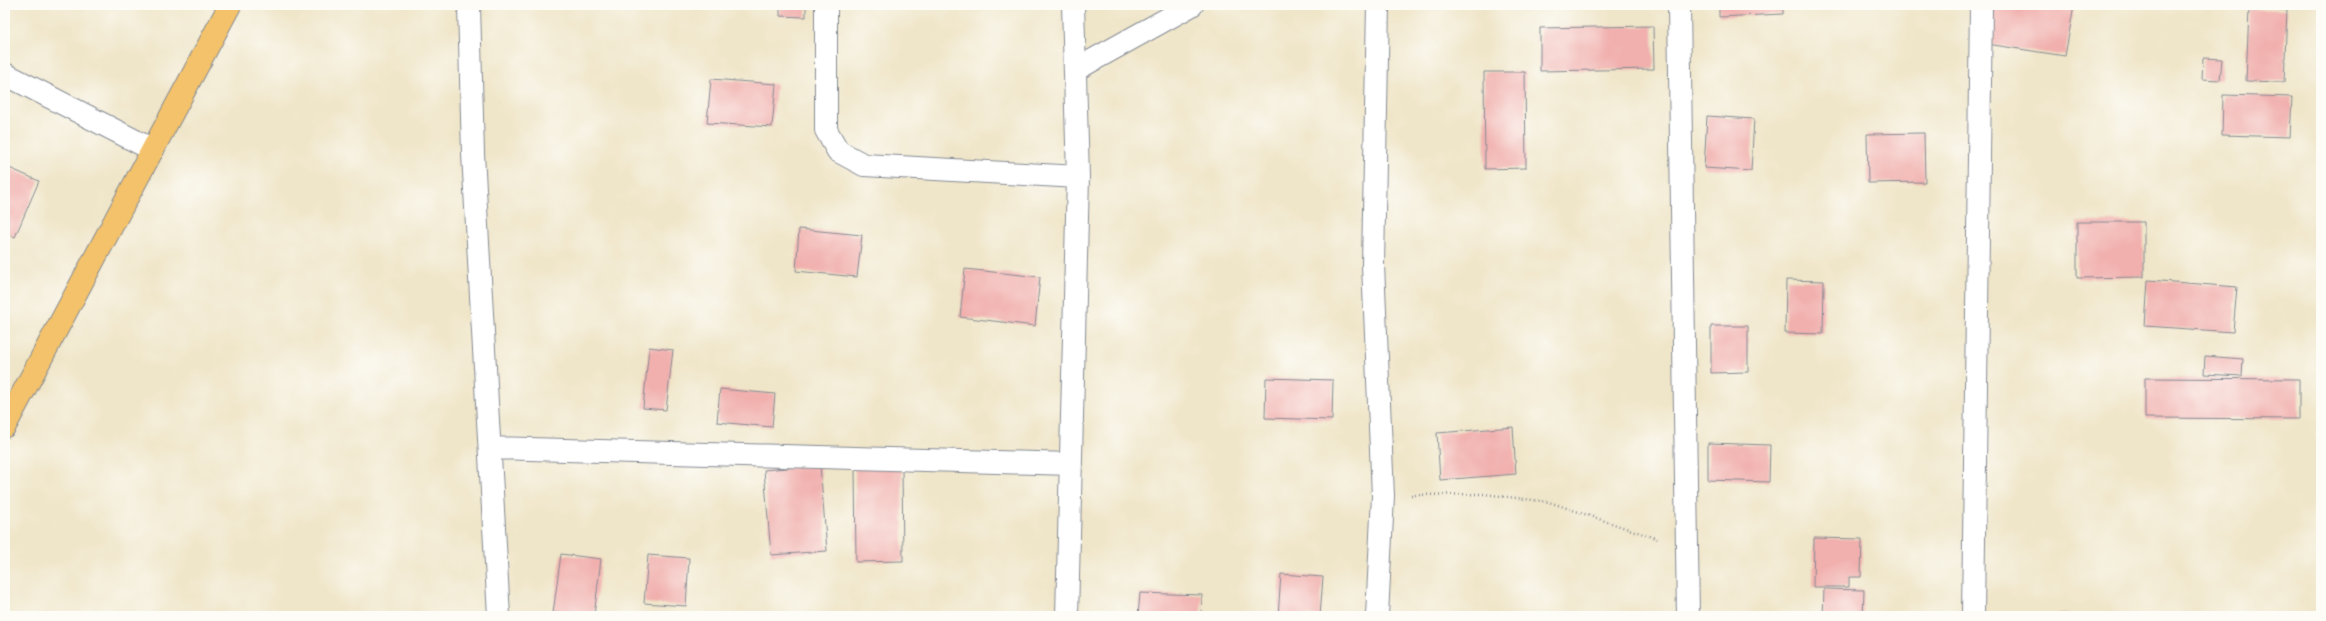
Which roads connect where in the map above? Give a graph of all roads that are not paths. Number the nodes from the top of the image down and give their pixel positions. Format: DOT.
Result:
graph roads {
  1 [pos="230,5"];
  2 [pos="469,5"];
  3 [pos="826,5"];
  4 [pos="1073,5"];
  5 [pos="1192,5"];
  6 [pos="1378,5"];
  7 [pos="1679,5"];
  8 [pos="1981,5"];
  9 [pos="1075,70"];
  10 [pos="5,74"];
  11 [pos="153,150"];
  12 [pos="1078,177"];
  13 [pos="5,426"];
  14 [pos="490,448"];
  15 [pos="1071,464"];
  16 [pos="499,616"];
  17 [pos="1067,616"];
  18 [pos="1377,616"];
  19 [pos="1688,616"];
  20 [pos="1974,616"];
  1 -- 11 [label="highway"];
  2 -- 14 [label="street"];
  3 -- 12 [label="street"];
  4 -- 9 [label="street"];
  5 -- 9 [label="street"];
  6 -- 18 [label="street"];
  7 -- 19 [label="street"];
  8 -- 20 [label="street"];
  9 -- 12 [label="street"];
  10 -- 11 [label="street"];
  11 -- 13 [label="highway"];
  12 -- 15 [label="street"];
  14 -- 15 [label="street"];
  14 -- 16 [label="street"];
  15 -- 17 [label="street"];
}
